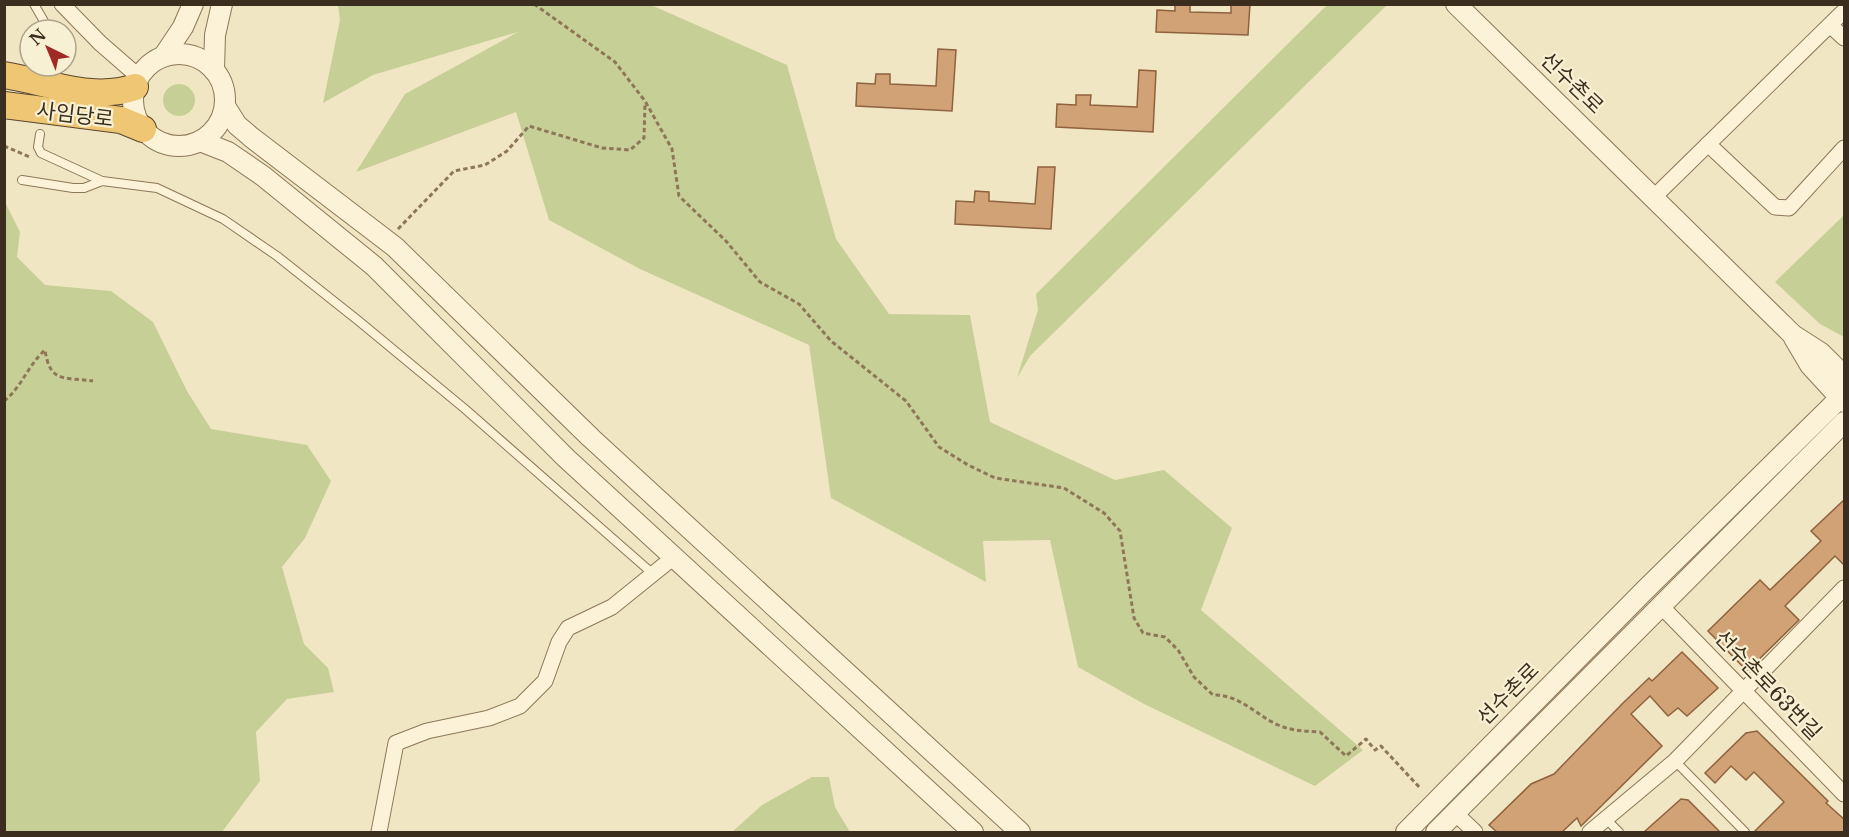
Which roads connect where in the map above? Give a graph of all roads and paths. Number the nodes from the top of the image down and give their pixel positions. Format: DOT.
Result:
graph roads {
  1 [pos="34,4"];
  2 [pos="62,4"];
  3 [pos="193,4"];
  4 [pos="222,4"];
  5 [pos="534,4"];
  6 [pos="1456,4"];
  7 [pos="1845,11"];
  8 [pos="42,18"];
  9 [pos="1831,26"];
  10 [pos="1845,38"];
  11 [pos="163,57"];
  12 [pos="214,70"];
  13 [pos="4,75"];
  14 [pos="137,82"];
  15 [pos="645,101"];
  16 [pos="4,105"];
  17 [pos="225,106"];
  18 [pos="143,129"];
  19 [pos="40,134"];
  20 [pos="200,141"];
  21 [pos="1708,144"];
  22 [pos="1845,148"];
  23 [pos="22,180"];
  24 [pos="102,181"];
  25 [pos="1654,197"];
  26 [pos="386,241"];
  27 [pos="1793,335"];
  28 [pos="1845,376"];
  29 [pos="93,381"];
  30 [pos="1843,398"];
  31 [pos="4,401"];
  32 [pos="1845,422"];
  33 [pos="674,557"];
  34 [pos="652,573"];
  35 [pos="1845,588"];
  36 [pos="1645,590"];
  37 [pos="1660,605"];
  38 [pos="1745,690"];
  39 [pos="1676,761"];
  40 [pos="1421,789"];
  41 [pos="1845,794"];
  42 [pos="1455,813"];
  43 [pos="1605,818"];
  44 [pos="379,832"];
  45 [pos="973,832"];
  46 [pos="1020,832"];
  47 [pos="1406,832"];
  48 [pos="1436,832"];
  49 [pos="1475,832"];
  50 [pos="1590,832"];
  51 [pos="1619,832"];
  52 [pos="1744,832"];
  1 -- 8 [label="lane"];
  2 -- 14 [label="street"];
  3 -- 11 [label="street"];
  4 -- 12 [label="street"];
  5 -- 15 [label="path"];
  6 -- 25 [label="street, 선수촌로"];
  7 -- 9 [label="street"];
  9 -- 10 [label="street"];
  9 -- 21 [label="street"];
  11 -- 12 [label="street"];
  11 -- 14 [label="street"];
  12 -- 17 [label="street"];
  13 -- 14 [label="highway, 사임당로"];
  14 -- 18 [label="street"];
  15 -- 26 [label="path"];
  15 -- 40 [label="path"];
  16 -- 18 [label="highway, 사임당로"];
  17 -- 20 [label="street"];
  17 -- 26 [label="street"];
  18 -- 20 [label="street"];
  19 -- 24 [label="lane"];
  20 -- 33 [label="street"];
  21 -- 22 [label="street"];
  21 -- 25 [label="street"];
  23 -- 24 [label="lane"];
  24 -- 34 [label="lane"];
  25 -- 27 [label="street, 선수촌로"];
  26 -- 46 [label="street"];
  27 -- 28 [label="street, 선수촌로"];
  27 -- 30 [label="street"];
  29 -- 31 [label="path"];
  30 -- 36 [label="street, 선수촌로"];
  32 -- 37 [label="street"];
  33 -- 34 [label="street"];
  33 -- 45 [label="street"];
  34 -- 44 [label="street"];
  35 -- 38 [label="street"];
  36 -- 37 [label="street"];
  36 -- 47 [label="street, 선수촌로"];
  37 -- 38 [label="street, 선수촌로63번길"];
  37 -- 42 [label="street"];
  38 -- 39 [label="street"];
  38 -- 41 [label="street, 선수촌로63번길"];
  39 -- 43 [label="street"];
  39 -- 52 [label="lane"];
  42 -- 48 [label="street"];
  42 -- 49 [label="street"];
  43 -- 50 [label="street"];
  43 -- 51 [label="lane"];
}
